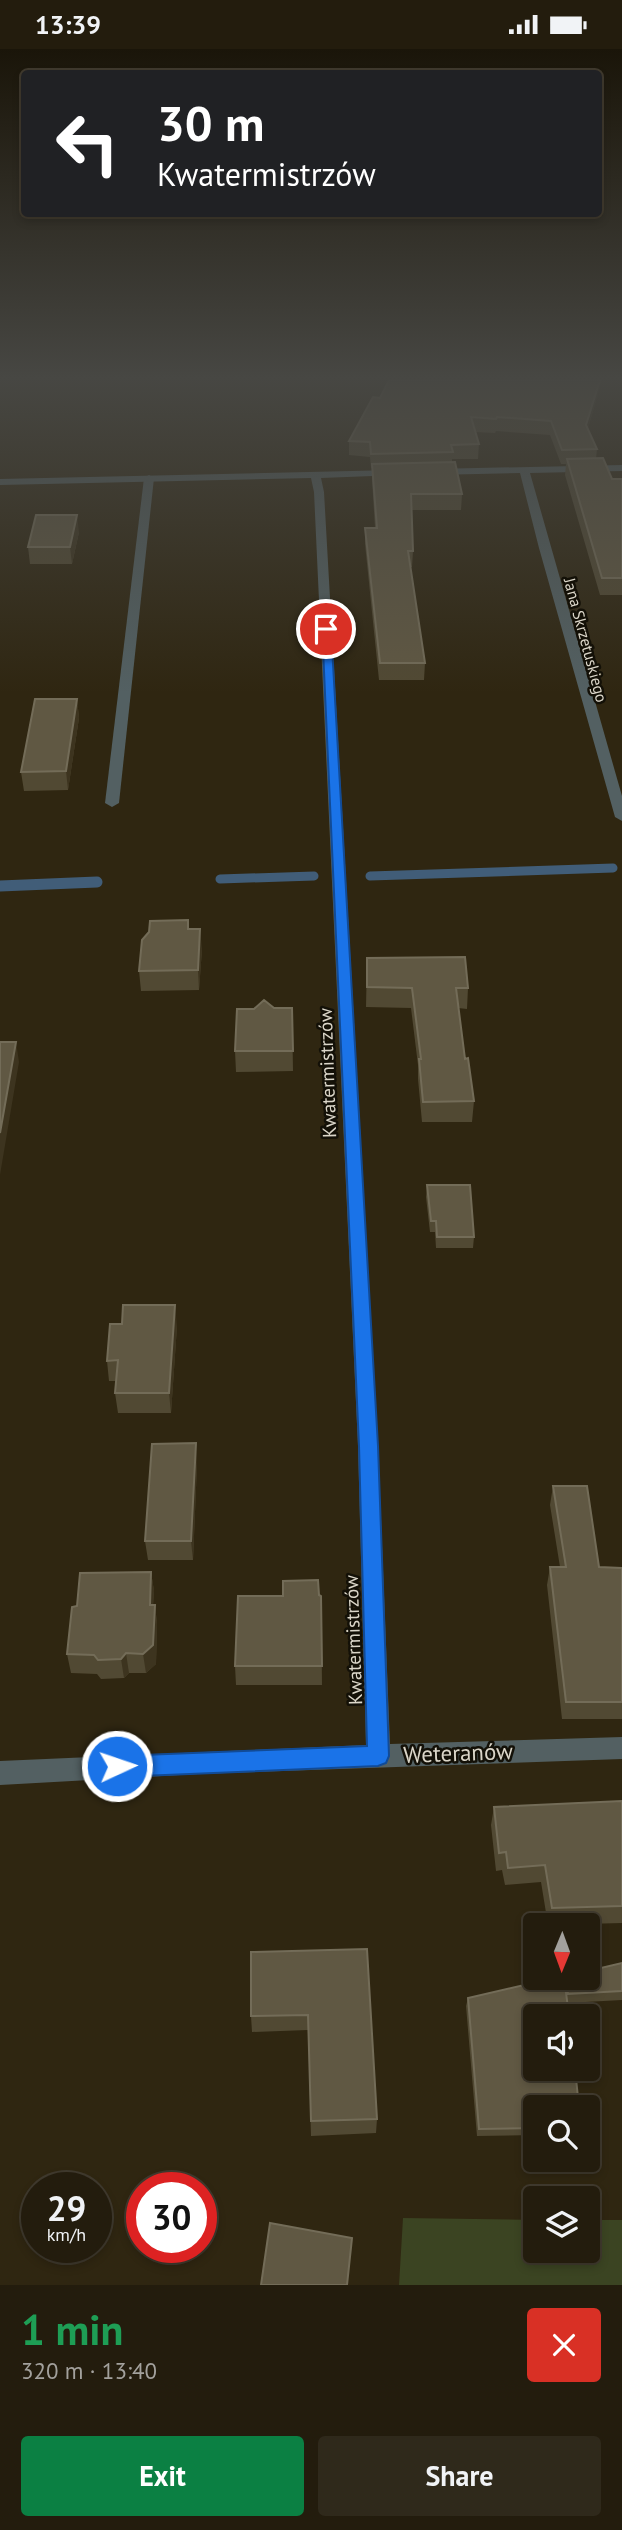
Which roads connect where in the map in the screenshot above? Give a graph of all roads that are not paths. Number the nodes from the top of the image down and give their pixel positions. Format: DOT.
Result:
graph roads {
  1 [pos="148,484"];
  2 [pos="317,484"];
  3 [pos="530,484"];
  4 [pos="112,803"];
  5 [pos="622,817"];
  6 [pos="622,1748"];
  7 [pos="378,1756"];
  8 [pos="0,1773"];
  1 -- 4 [label="street"];
  2 -- 7 [label="street, Kwatermistrzów"];
  3 -- 5 [label="street, Jana Skrzetuskiego"];
  6 -- 7 [label="street, Weteranów"];
  7 -- 8 [label="street, Weteranów"];
}
